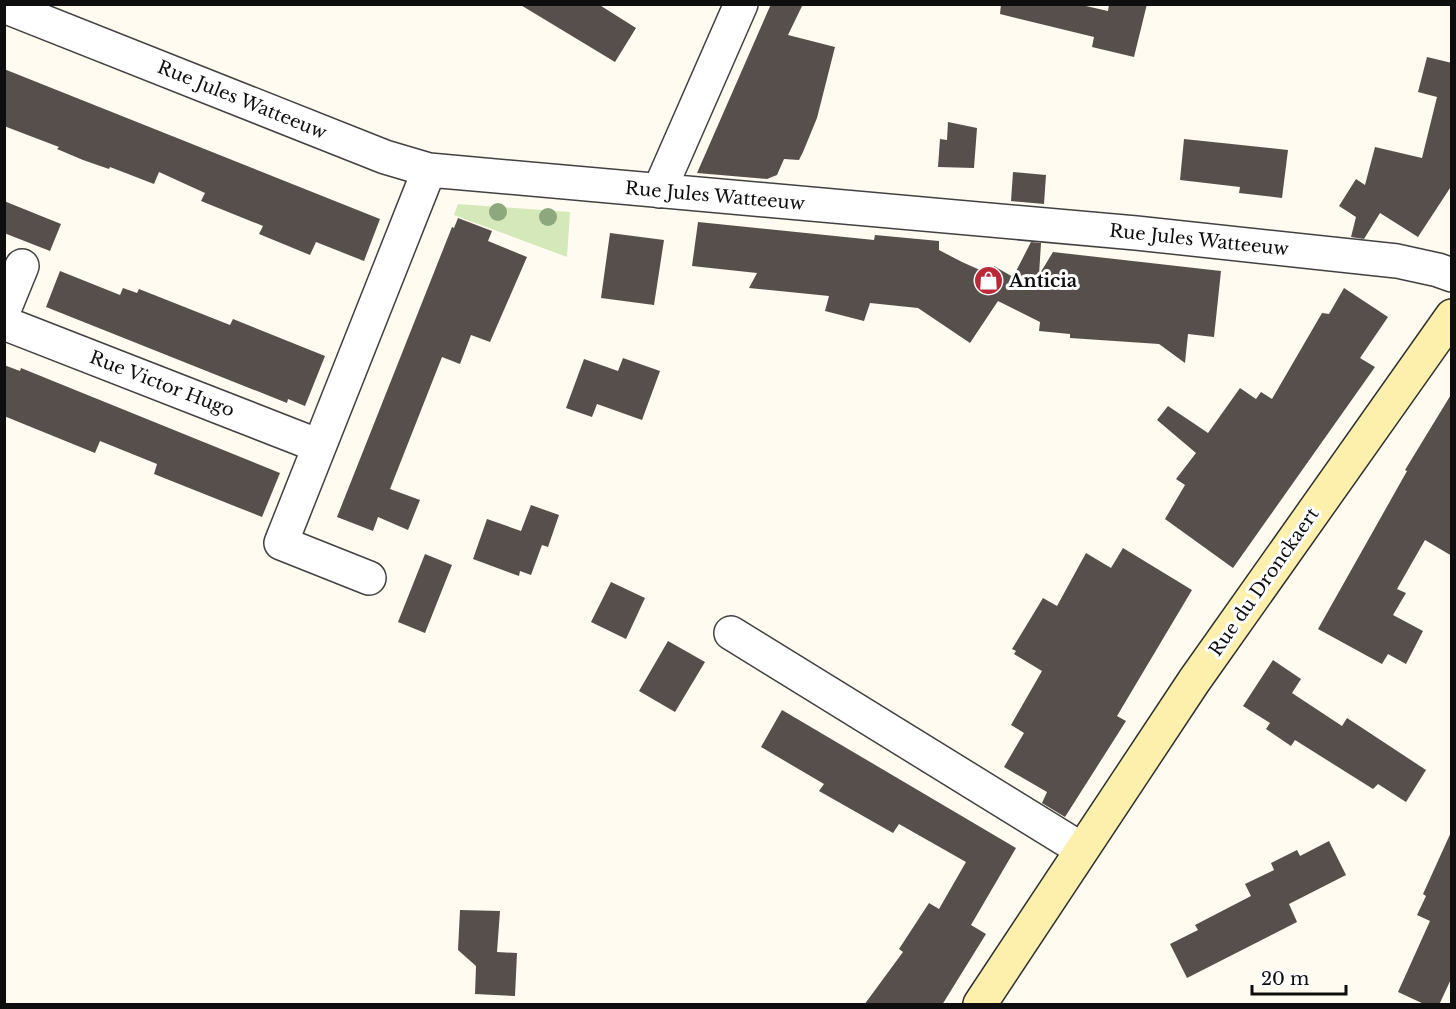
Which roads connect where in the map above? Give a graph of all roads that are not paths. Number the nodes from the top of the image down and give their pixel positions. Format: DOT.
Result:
graph roads {
  1 [pos="741,4"];
  2 [pos="4,6"];
  3 [pos="429,170"];
  4 [pos="659,191"];
  5 [pos="22,266"];
  6 [pos="1452,275"];
  7 [pos="4,310"];
  8 [pos="1452,316"];
  9 [pos="4,322"];
  10 [pos="319,446"];
  11 [pos="369,578"];
  12 [pos="731,633"];
  13 [pos="1081,849"];
  14 [pos="980,1005"];
  1 -- 4 [label="street"];
  2 -- 3 [label="street, Rue Jules Watteeuw"];
  3 -- 4 [label="street, Rue Jules Watteeuw"];
  3 -- 10 [label="street"];
  4 -- 6 [label="street, Rue Jules Watteeuw"];
  5 -- 7 [label="street"];
  8 -- 13 [label="main road, Rue du Dronckaert"];
  9 -- 10 [label="street, Rue Victor Hugo"];
  10 -- 11 [label="street"];
  12 -- 13 [label="street"];
  13 -- 14 [label="main road, Rue du Dronckaert"];
}
